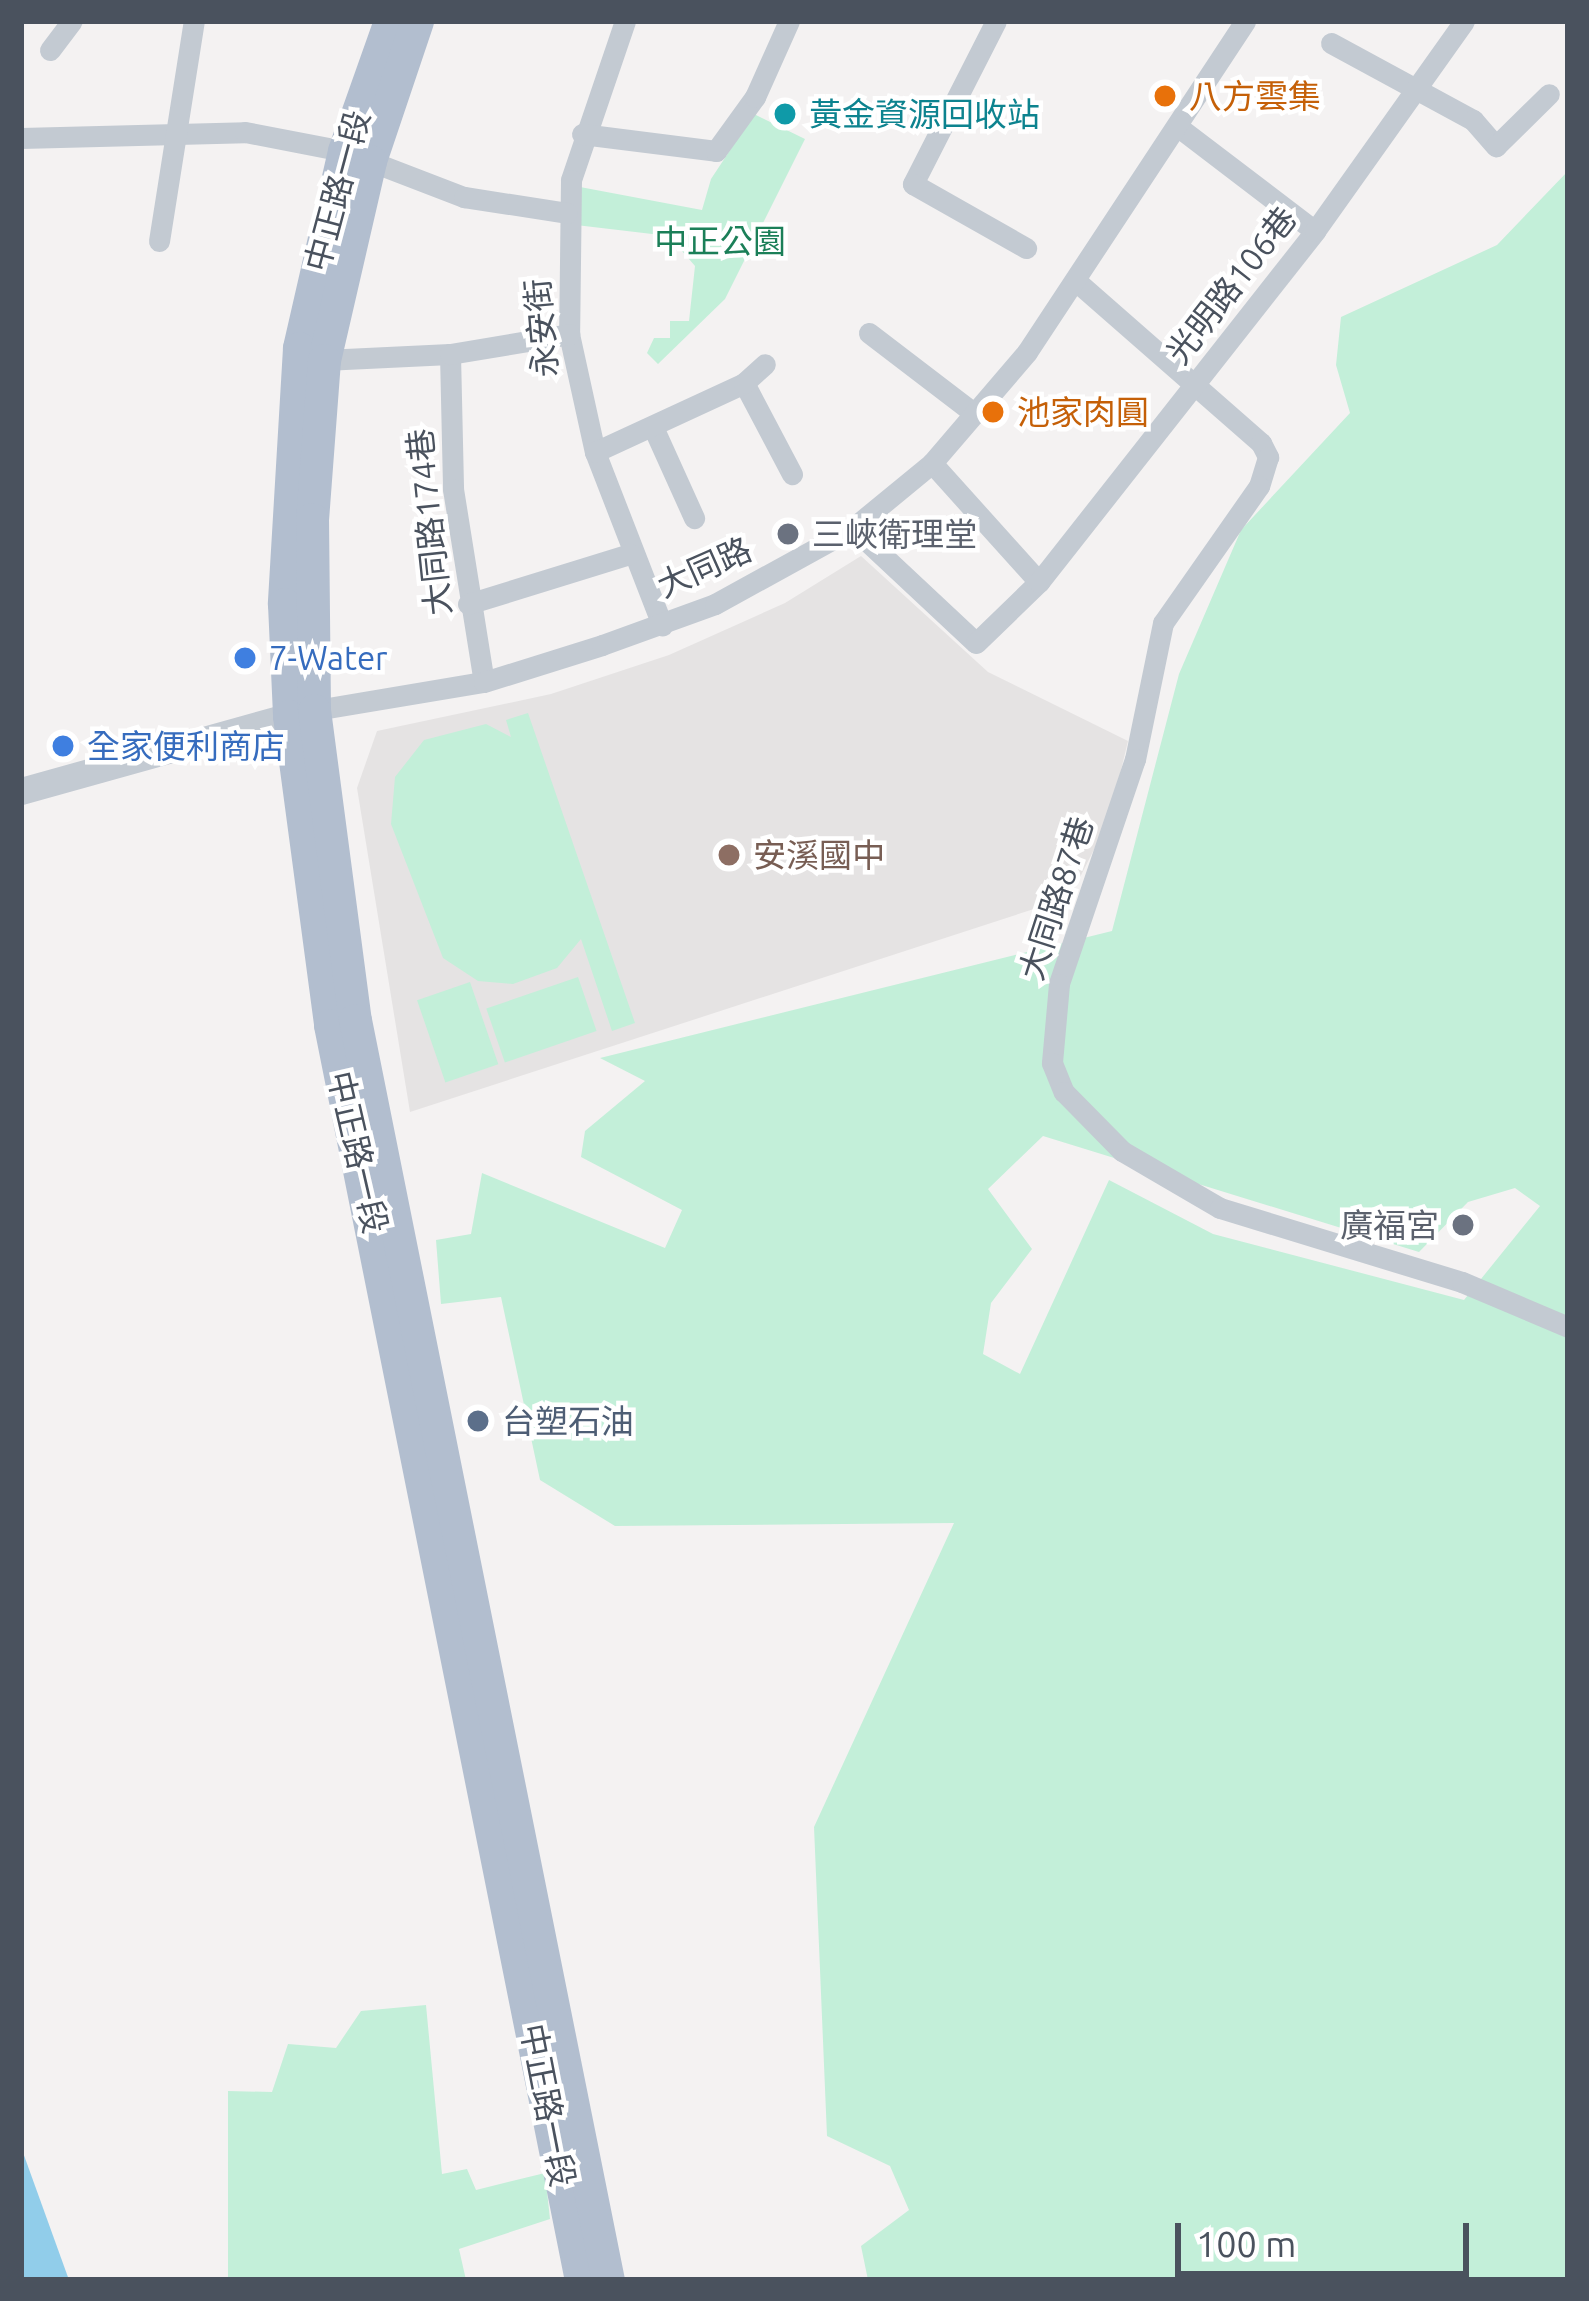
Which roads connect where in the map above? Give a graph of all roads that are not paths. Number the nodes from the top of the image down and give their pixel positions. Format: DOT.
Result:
graph roads {
  1 [pos="72,21"];
  2 [pos="194,21"];
  3 [pos="390,21"];
  4 [pos="417,21"];
  5 [pos="625,21"];
  6 [pos="789,21"];
  7 [pos="996,21"];
  8 [pos="1246,21"];
  9 [pos="1464,21"];
  10 [pos="1330,43"];
  11 [pos="50,50"];
  12 [pos="1422,89"];
  13 [pos="1549,94"];
  14 [pos="1177,126"];
  15 [pos="175,131"];
  16 [pos="582,134"];
  17 [pos="21,138"];
  18 [pos="357,156"];
  19 [pos="568,213"];
  20 [pos="1315,231"];
  21 [pos="159,241"];
  22 [pos="1026,248"];
  23 [pos="1076,281"];
  24 [pos="869,333"];
  25 [pos="569,334"];
  26 [pos="450,354"];
  27 [pos="324,360"];
  28 [pos="765,364"];
  29 [pos="744,383"];
  30 [pos="1195,384"];
  31 [pos="975,415"];
  32 [pos="652,427"];
  33 [pos="595,452"];
  34 [pos="932,463"];
  35 [pos="792,474"];
  36 [pos="694,518"];
  37 [pos="853,528"];
  38 [pos="630,554"];
  39 [pos="1039,583"];
  40 [pos="468,604"];
  41 [pos="662,625"];
  42 [pos="484,682"];
  43 [pos="302,713"];
  44 [pos="21,791"];
  45 [pos="1568,1328"];
  46 [pos="581,2280"];
  47 [pos="608,2280"];
  1 -- 11 [label="street"];
  2 -- 15 [label="street"];
  3 -- 18 [label="main road, 中正路一段"];
  4 -- 18 [label="main road, 中正路一段"];
  5 -- 16 [label="street, 永安街"];
  6 -- 16 [label="street"];
  7 -- 22 [label="street"];
  8 -- 14 [label="street, 大同路"];
  9 -- 12 [label="street, 光明路106巷"];
  10 -- 12 [label="street"];
  12 -- 13 [label="street"];
  12 -- 20 [label="street, 光明路106巷"];
  14 -- 20 [label="street"];
  14 -- 23 [label="street, 大同路"];
  15 -- 17 [label="street"];
  15 -- 18 [label="street"];
  15 -- 21 [label="street"];
  16 -- 19 [label="street, 永安街"];
  18 -- 19 [label="street"];
  18 -- 27 [label="main road, 中正路一段"];
  18 -- 43 [label="main road, 中正路一段"];
  19 -- 25 [label="street, 永安街"];
  20 -- 30 [label="street, 光明路106巷"];
  23 -- 30 [label="street, 大同路87巷"];
  23 -- 31 [label="street, 大同路"];
  24 -- 31 [label="street"];
  25 -- 26 [label="street"];
  25 -- 33 [label="street, 永安街"];
  26 -- 27 [label="street"];
  26 -- 40 [label="street, 大同路174巷"];
  27 -- 43 [label="main road, 中正路一段"];
  28 -- 29 [label="street"];
  29 -- 32 [label="street"];
  29 -- 35 [label="street"];
  30 -- 39 [label="street, 光明路106巷"];
  30 -- 45 [label="street, 大同路87巷"];
  31 -- 34 [label="street, 大同路"];
  32 -- 33 [label="street"];
  32 -- 36 [label="street"];
  33 -- 38 [label="street, 永安街"];
  34 -- 37 [label="street, 大同路"];
  34 -- 39 [label="street"];
  37 -- 39 [label="street, 光明路106巷"];
  37 -- 41 [label="street, 大同路"];
  38 -- 40 [label="street"];
  38 -- 41 [label="street, 永安街"];
  40 -- 42 [label="street, 大同路174巷"];
  41 -- 42 [label="street, 大同路"];
  42 -- 43 [label="street, 大同路"];
  43 -- 44 [label="street, 大同路"];
  43 -- 46 [label="main road, 中正路一段"];
  43 -- 47 [label="main road, 中正路一段"];
}
